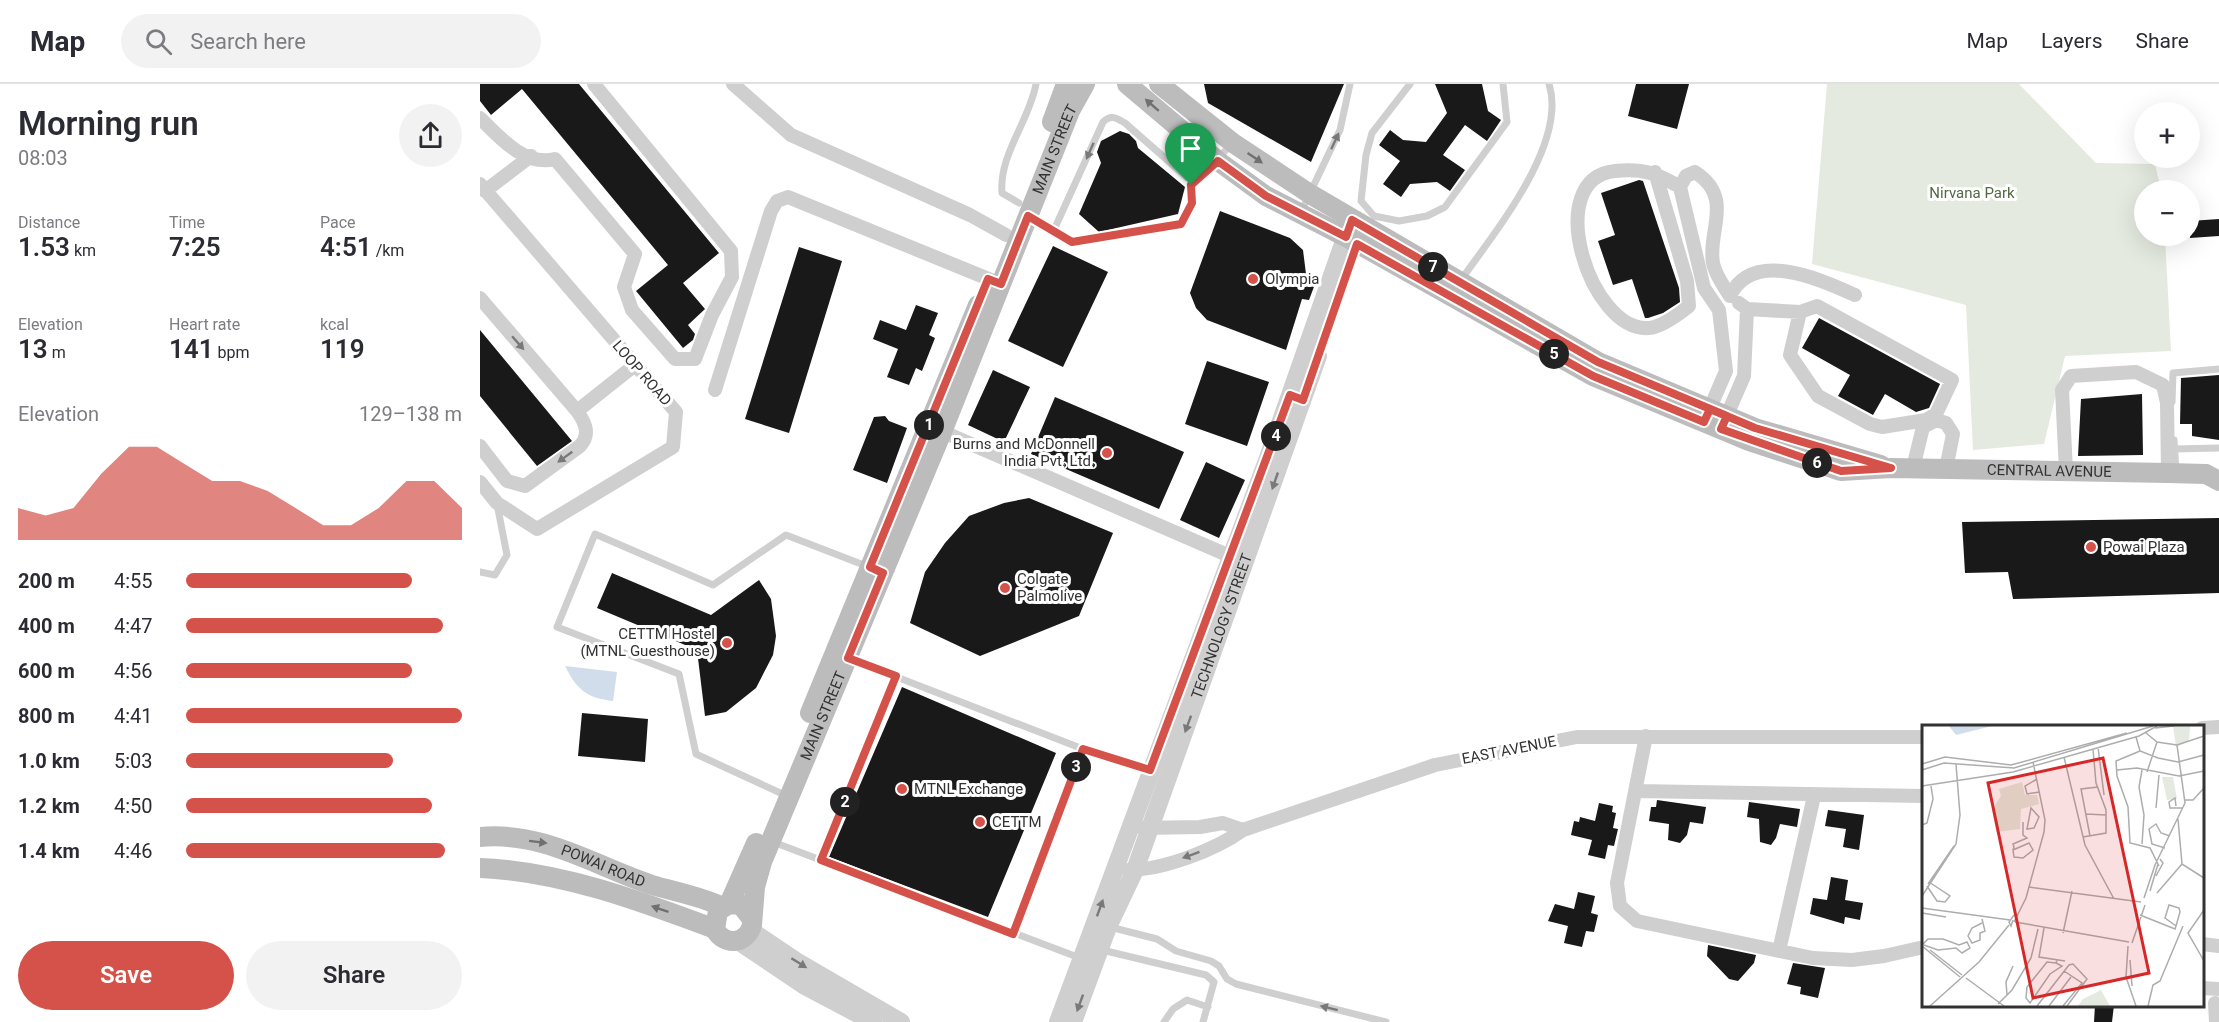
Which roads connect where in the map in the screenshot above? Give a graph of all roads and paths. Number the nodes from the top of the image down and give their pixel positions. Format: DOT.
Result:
graph roads {
  1 [pos="594,84"];
  2 [pos="733,84"];
  3 [pos="1036,84"];
  4 [pos="1066,84"];
  5 [pos="1084,84"];
  6 [pos="1127,84"];
  7 [pos="1159,84"];
  8 [pos="1350,84"];
  9 [pos="1410,84"];
  10 [pos="1503,84"];
  11 [pos="1549,84"];
  12 [pos="480,118"];
  13 [pos="1200,119"];
  14 [pos="1188,135"];
  15 [pos="1233,143"];
  16 [pos="531,156"];
  17 [pos="1218,161"];
  18 [pos="1655,172"];
  19 [pos="1191,185"];
  20 [pos="1680,187"];
  21 [pos="483,188"];
  22 [pos="1310,194"];
  23 [pos="1024,210"];
  24 [pos="1300,214"];
  25 [pos="1053,232"];
  26 [pos="1354,232"];
  27 [pos="1006,235"];
  28 [pos="995,281"];
  29 [pos="1460,282"];
  30 [pos="1855,295"];
  31 [pos="1730,296"];
  32 [pos="480,298"];
  33 [pos="1747,309"];
  34 [pos="1719,310"];
  35 [pos="1800,312"];
  36 [pos="712,315"];
  37 [pos="734,331"];
  38 [pos="635,365"];
  39 [pos="2219,369"];
  40 [pos="1724,376"];
  41 [pos="1742,382"];
  42 [pos="715,390"];
  43 [pos="577,411"];
  44 [pos="1715,419"];
  45 [pos="935,428"];
  46 [pos="480,446"];
  47 [pos="2174,448"];
  48 [pos="2219,448"];
  49 [pos="1913,468"];
  50 [pos="1946,469"];
  51 [pos="2066,471"];
  52 [pos="2172,473"];
  53 [pos="2215,474"];
  54 [pos="480,482"];
  55 [pos="497,503"];
  56 [pos="1239,560"];
  57 [pos="876,570"];
  58 [pos="480,572"];
  59 [pos="848,658"];
  60 [pos="896,676"];
  61 [pos="2219,727"];
  62 [pos="2204,728"];
  63 [pos="1646,736"];
  64 [pos="1922,737"];
  65 [pos="1083,749"];
  66 [pos="1150,770"];
  67 [pos="1170,775"];
  68 [pos="1637,791"];
  69 [pos="783,794"];
  70 [pos="1814,796"];
  71 [pos="1922,796"];
  72 [pos="1129,827"];
  73 [pos="1150,828"];
  74 [pos="1243,830"];
  75 [pos="480,837"];
  76 [pos="771,841"];
  77 [pos="821,860"];
  78 [pos="480,868"];
  79 [pos="1113,870"];
  80 [pos="1135,870"];
  81 [pos="726,905"];
  82 [pos="1108,927"];
  83 [pos="715,928"];
  84 [pos="747,930"];
  85 [pos="1013,934"];
  86 [pos="2204,944"];
  87 [pos="2219,946"];
  88 [pos="1922,947"];
  89 [pos="1779,951"];
  90 [pos="1090,954"];
  91 [pos="2204,988"];
  92 [pos="2219,989"];
  93 [pos="2212,1003"];
  94 [pos="1208,1007"];
  95 [pos="873,1022"];
  96 [pos="901,1022"];
  97 [pos="1058,1022"];
  98 [pos="1073,1022"];
  99 [pos="1164,1022"];
  100 [pos="1203,1022"];
  101 [pos="1386,1022"];
  102 [pos="2216,1022"];
  1 -- 36 [label="street"];
  2 -- 27 [label="street"];
  3 -- 23 [label="lane"];
  4 -- 23 [label="main road, MAIN STREET"];
  5 -- 23 [label="main road, MAIN STREET"];
  14 -- 6 [label="main road, CENTRAL AVENUE, one-way"];
  7 -- 13 [label="main road, CENTRAL AVENUE"];
  22 -- 8 [label="lane, one-way"];
  9 -- 10 [label="lane"];
  11 -- 29 [label="lane"];
  12 -- 16 [label="street"];
  13 -- 14 [label="main road"];
  13 -- 15 [label="main road, CENTRAL AVENUE"];
  14 -- 17 [label="main road, CENTRAL AVENUE"];
  15 -- 17 [label="lane"];
  15 -- 22 [label="main road, CENTRAL AVENUE, one-way"];
  16 -- 21 [label="street"];
  16 -- 36 [label="street"];
  17 -- 19 [label="lane"];
  17 -- 24 [label="main road, CENTRAL AVENUE"];
  18 -- 18 [label="street"];
  18 -- 20 [label="street"];
  19 -- 25 [label="lane"];
  19 -- 25 [label="lane, one-way"];
  20 -- 31 [label="street"];
  20 -- 34 [label="street"];
  21 -- 38 [label="street, LOOP ROAD"];
  22 -- 24 [label="lane"];
  22 -- 26 [label="main road, CENTRAL AVENUE"];
  23 -- 25 [label="lane"];
  23 -- 27 [label="main road, MAIN STREET"];
  23 -- 28 [label="main road, MAIN STREET"];
  24 -- 26 [label="main road, CENTRAL AVENUE"];
  26 -- 29 [label="main road, CENTRAL AVENUE"];
  26 -- 44 [label="main road, CENTRAL AVENUE"];
  26 -- 56 [label="street, TECHNOLOGY STREET"];
  27 -- 28 [label="main road, MAIN STREET"];
  28 -- 37 [label="street"];
  28 -- 45 [label="main road, MAIN STREET"];
  29 -- 44 [label="main road, CENTRAL AVENUE"];
  30 -- 31 [label="street"];
  31 -- 33 [label="street"];
  31 -- 34 [label="street"];
  32 -- 43 [label="street, one-way"];
  33 -- 35 [label="street"];
  33 -- 41 [label="street"];
  34 -- 40 [label="street"];
  35 -- 35 [label="street"];
  36 -- 37 [label="street"];
  37 -- 42 [label="street"];
  38 -- 43 [label="street"];
  38 -- 55 [label="street, LOOP ROAD"];
  39 -- 47 [label="lane"];
  40 -- 41 [label="street"];
  40 -- 44 [label="street"];
  41 -- 44 [label="street"];
  43 -- 46 [label="street, one-way"];
  44 -- 49 [label="main road, CENTRAL AVENUE"];
  45 -- 56 [label="street"];
  45 -- 57 [label="main road, MAIN STREET"];
  47 -- 48 [label="lane"];
  47 -- 52 [label="lane"];
  49 -- 50 [label="main road, CENTRAL AVENUE"];
  49 -- 50 [label="street"];
  50 -- 51 [label="main road, CENTRAL AVENUE"];
  51 -- 52 [label="main road, CENTRAL AVENUE"];
  51 -- 52 [label="street"];
  52 -- 53 [label="main road, CENTRAL AVENUE"];
  54 -- 55 [label="street, LOOP ROAD"];
  55 -- 58 [label="lane"];
  56 -- 66 [label="street"];
  56 -- 67 [label="street, TECHNOLOGY STREET, one-way"];
  57 -- 59 [label="main road, MAIN STREET"];
  57 -- 69 [label="main road, MAIN STREET"];
  57 -- 69 [label="lane"];
  59 -- 60 [label="lane"];
  59 -- 69 [label="main road, MAIN STREET"];
  60 -- 65 [label="lane"];
  60 -- 77 [label="lane"];
  61 -- 62 [label="street"];
  63 -- 64 [label="street, EAST AVENUE"];
  63 -- 68 [label="street"];
  63 -- 74 [label="street, EAST AVENUE"];
  65 -- 66 [label="lane"];
  65 -- 85 [label="lane"];
  66 -- 67 [label="lane"];
  66 -- 72 [label="street"];
  67 -- 73 [label="street, TECHNOLOGY STREET"];
  68 -- 70 [label="street"];
  68 -- 89 [label="street"];
  69 -- 76 [label="main road, MAIN STREET"];
  69 -- 81 [label="main road, MAIN STREET"];
  70 -- 71 [label="street"];
  70 -- 89 [label="street"];
  72 -- 73 [label="street"];
  72 -- 79 [label="street"];
  73 -- 74 [label="street"];
  73 -- 80 [label="street, TECHNOLOGY STREET"];
  74 -- 80 [label="street, EAST AVENUE, one-way"];
  75 -- 81 [label="main road, POWAI ROAD, one-way"];
  76 -- 77 [label="lane"];
  76 -- 84 [label="main road, MAIN STREET"];
  77 -- 85 [label="lane"];
  83 -- 78 [label="main road, POWAI ROAD, one-way"];
  79 -- 80 [label="street, EAST AVENUE"];
  90 -- 79 [label="street, one-way"];
  80 -- 82 [label="street, TECHNOLOGY STREET"];
  81 -- 83 [label="main road"];
  81 -- 84 [label="main road"];
  82 -- 90 [label="street, TECHNOLOGY STREET"];
  101 -- 82 [label="lane, one-way"];
  83 -- 84 [label="main road"];
  84 -- 95 [label="street"];
  84 -- 96 [label="street, one-way"];
  85 -- 90 [label="lane"];
  86 -- 87 [label="street"];
  88 -- 89 [label="street"];
  90 -- 94 [label="lane"];
  90 -- 97 [label="street"];
  90 -- 98 [label="street, TECHNOLOGY STREET, one-way"];
  91 -- 92 [label="street"];
  93 -- 102 [label="street"];
  94 -- 99 [label="lane"];
  94 -- 100 [label="lane"];
}
